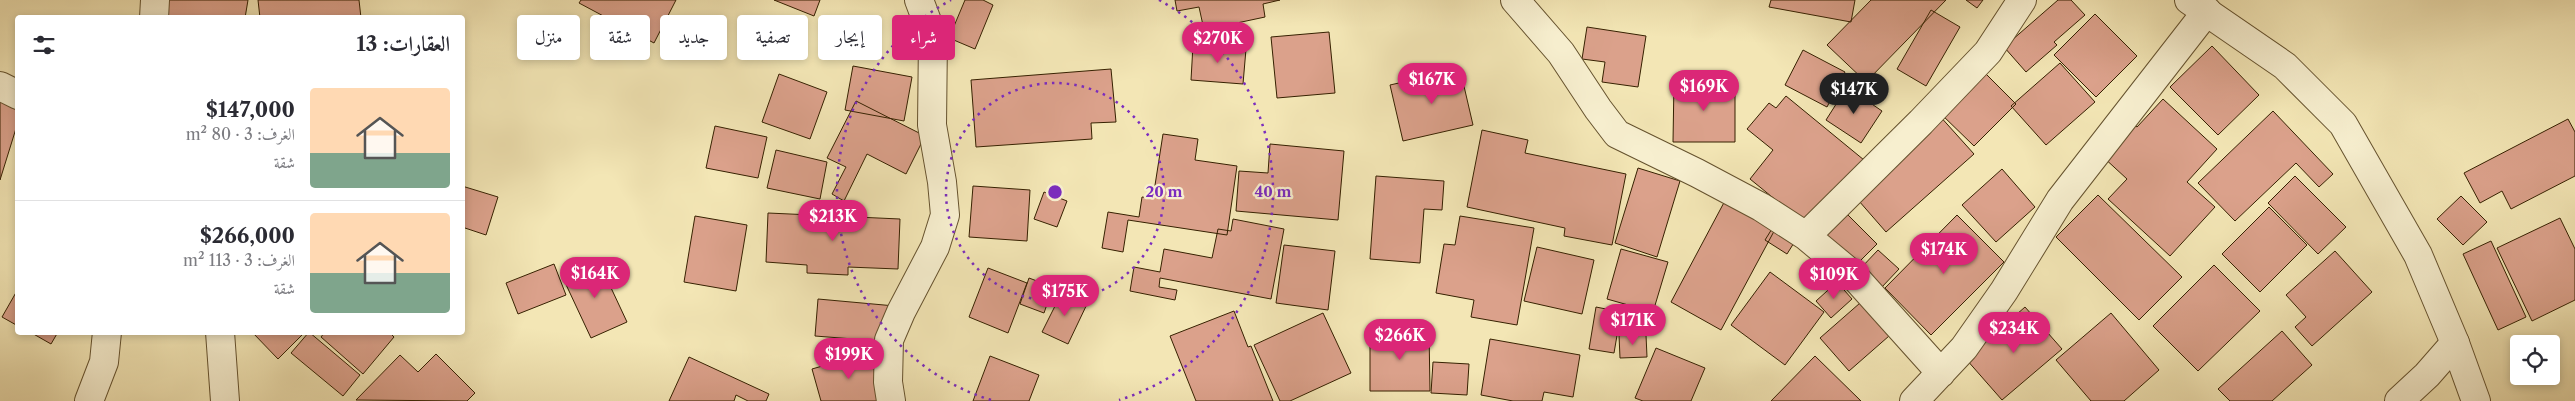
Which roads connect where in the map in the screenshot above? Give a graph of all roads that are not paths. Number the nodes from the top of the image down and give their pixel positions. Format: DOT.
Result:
graph roads {
  1 [pos="155,0"];
  2 [pos="919,0"];
  3 [pos="1515,0"];
  4 [pos="2022,0"];
  5 [pos="2198,6"];
  6 [pos="154,15"];
  7 [pos="0,86"];
  8 [pos="15,94"];
  9 [pos="1806,236"];
  10 [pos="107,335"];
  11 [pos="220,335"];
  12 [pos="2456,343"];
  13 [pos="1941,373"];
  14 [pos="89,401"];
  15 [pos="225,401"];
  16 [pos="891,401"];
  17 [pos="1914,401"];
  18 [pos="2399,401"];
  19 [pos="2476,401"];
  1 -- 6 [label="street"];
  2 -- 16 [label="street"];
  3 -- 9 [label="street"];
  4 -- 9 [label="street"];
  5 -- 12 [label="street"];
  5 -- 13 [label="street"];
  7 -- 8 [label="street"];
  9 -- 13 [label="street"];
  10 -- 14 [label="street"];
  11 -- 15 [label="street"];
  12 -- 18 [label="street"];
  12 -- 19 [label="street"];
  13 -- 17 [label="street"];
}
